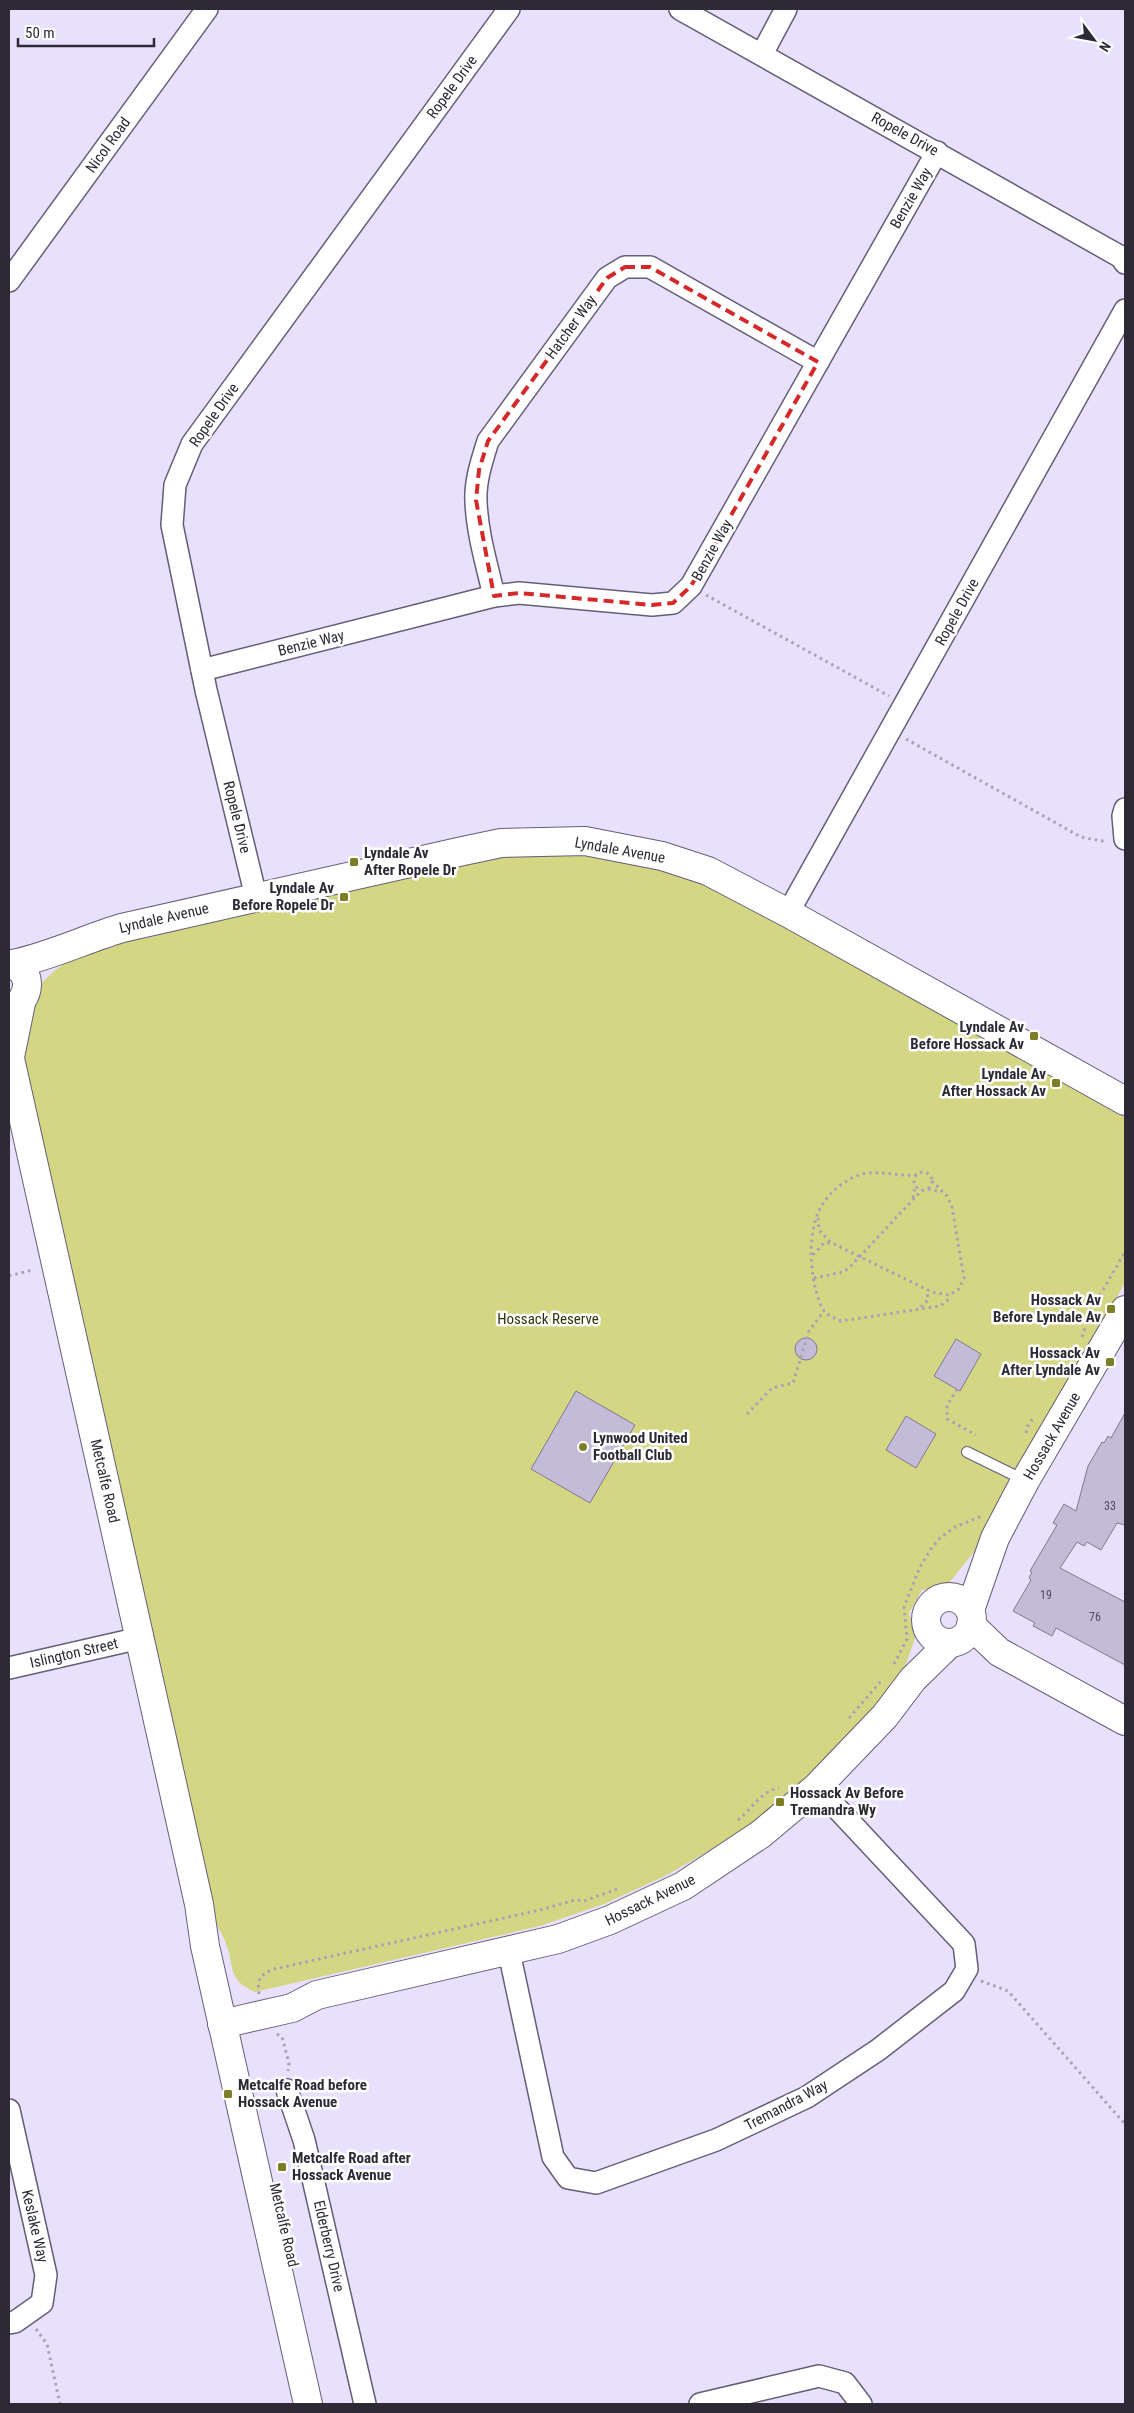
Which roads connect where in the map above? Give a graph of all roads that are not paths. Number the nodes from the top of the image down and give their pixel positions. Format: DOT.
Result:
graph roads {
  1 [pos="207,9"];
  2 [pos="509,9"];
  3 [pos="680,9"];
  4 [pos="786,9"];
  5 [pos="762,54"];
  6 [pos="938,152"];
  7 [pos="1125,263"];
  8 [pos="9,281"];
  9 [pos="1125,310"];
  10 [pos="818,362"];
  11 [pos="494,596"];
  12 [pos="202,670"];
  13 [pos="1125,809"];
  14 [pos="1124,836"];
  15 [pos="256,897"];
  16 [pos="788,912"];
  17 [pos="67,948"];
  18 [pos="11,964"];
  19 [pos="19,1001"];
  20 [pos="9,1056"];
  21 [pos="1125,1101"];
  22 [pos="1125,1310"];
  23 [pos="967,1452"];
  24 [pos="1025,1481"];
  25 [pos="955,1625"];
  26 [pos="140,1638"];
  27 [pos="9,1668"];
  28 [pos="1125,1721"];
  29 [pos="817,1787"];
  30 [pos="509,1952"];
  31 [pos="227,2014"];
  32 [pos="287,2090"];
  33 [pos="9,2110"];
  34 [pos="18,2318"];
  35 [pos="308,2404"];
  36 [pos="325,2404"];
  37 [pos="364,2404"];
  38 [pos="700,2404"];
  39 [pos="861,2404"];
  1 -- 8 [label="street, Nicol Road"];
  2 -- 12 [label="street, Ropele Drive"];
  3 -- 5 [label="street, Ropele Drive"];
  4 -- 5 [label="street"];
  5 -- 6 [label="street, Ropele Drive"];
  6 -- 7 [label="street, Ropele Drive"];
  6 -- 10 [label="street, Benzie Way"];
  9 -- 16 [label="street, Ropele Drive"];
  10 -- 11 [label="street, Benzie Way"];
  10 -- 11 [label="street, Hatcher Way"];
  11 -- 12 [label="street, Benzie Way"];
  12 -- 15 [label="street, Ropele Drive"];
  13 -- 14 [label="street"];
  15 -- 16 [label="street, Lyndale Avenue"];
  15 -- 17 [label="street, Lyndale Avenue"];
  16 -- 21 [label="street, Lyndale Avenue"];
  17 -- 18 [label="street, Lyndale Avenue"];
  17 -- 19 [label="street, Lyndale Avenue"];
  18 -- 19 [label="street, Lyndale Avenue"];
  19 -- 20 [label="street, Metcalfe Road"];
  20 -- 26 [label="street, Metcalfe Road"];
  22 -- 24 [label="street, Hossack Avenue"];
  23 -- 24 [label="lane"];
  24 -- 25 [label="street, Hossack Avenue"];
  25 -- 28 [label="street"];
  25 -- 29 [label="street, Hossack Avenue"];
  26 -- 27 [label="street, Islington Street"];
  26 -- 31 [label="street, Metcalfe Road"];
  29 -- 30 [label="street, Hossack Avenue"];
  29 -- 30 [label="street, Tremandra Way"];
  30 -- 31 [label="street, Hossack Avenue"];
  31 -- 35 [label="street, Metcalfe Road"];
  31 -- 36 [label="street, Metcalfe Road"];
  32 -- 37 [label="street, Elderberry Drive"];
  33 -- 34 [label="street, Keslake Way"];
  38 -- 39 [label="street"];
}
